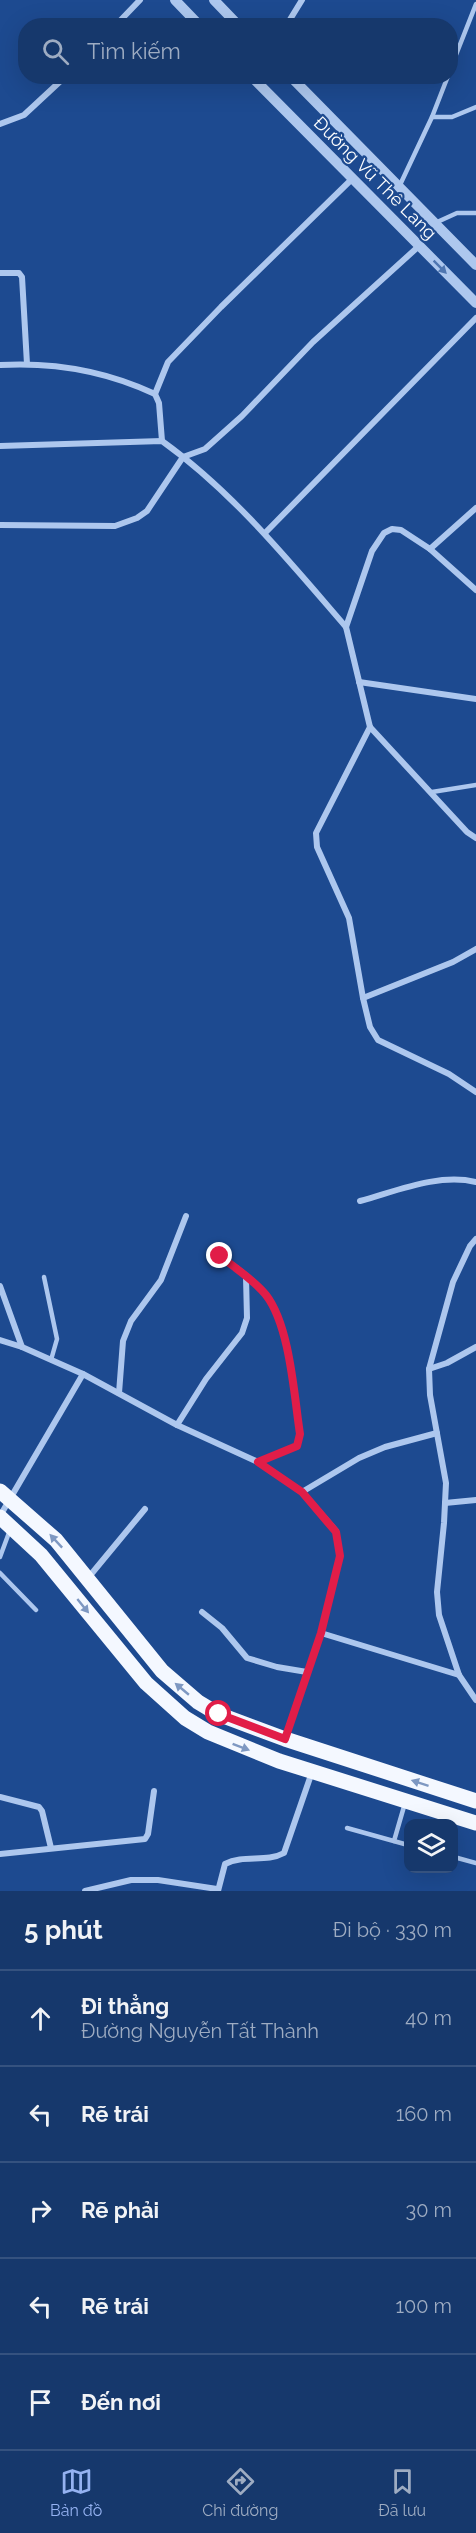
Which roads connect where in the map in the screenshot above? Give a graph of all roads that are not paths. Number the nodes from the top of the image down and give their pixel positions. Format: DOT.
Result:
graph roads {
  1 [pos="140,0"];
  2 [pos="175,0"];
  3 [pos="214,0"];
  4 [pos="302,0"];
  5 [pos="476,4"];
  6 [pos="123,18"];
  7 [pos="192,18"];
  8 [pos="231,18"];
  9 [pos="291,18"];
  10 [pos="458,50"];
  11 [pos="57,84"];
  12 [pos="258,84"];
  13 [pos="298,84"];
  14 [pos="445,84"];
  15 [pos="476,106"];
  16 [pos="432,117"];
  17 [pos="0,124"];
  18 [pos="352,179"];
  19 [pos="399,187"];
  20 [pos="476,213"];
  21 [pos="435,223"];
  22 [pos="419,246"];
  23 [pos="476,265"];
  24 [pos="0,273"];
  25 [pos="476,303"];
  26 [pos="476,318"];
  27 [pos="27,364"];
  28 [pos="0,365"];
  29 [pos="155,394"];
  30 [pos="162,441"];
  31 [pos="0,446"];
  32 [pos="183,457"];
  33 [pos="476,508"];
  34 [pos="0,525"];
  35 [pos="264,533"];
  36 [pos="430,549"];
  37 [pos="476,590"];
  38 [pos="346,627"];
  39 [pos="359,682"];
  40 [pos="476,699"];
  41 [pos="370,727"];
  42 [pos="476,785"];
  43 [pos="432,792"];
  44 [pos="476,838"];
  45 [pos="476,949"];
  46 [pos="363,998"];
  47 [pos="476,1092"];
  48 [pos="476,1182"];
  49 [pos="360,1201"];
  50 [pos="186,1216"];
  51 [pos="476,1239"];
  52 [pos="220,1256"];
  53 [pos="44,1277"];
  54 [pos="246,1277"];
  55 [pos="0,1286"];
  56 [pos="0,1340"];
  57 [pos="22,1347"];
  58 [pos="476,1347"];
  59 [pos="51,1360"];
  60 [pos="429,1369"];
  61 [pos="83,1374"];
  62 [pos="119,1393"];
  63 [pos="177,1425"];
  64 [pos="437,1432"];
  65 [pos="258,1462"];
  66 [pos="302,1492"];
  67 [pos="6,1495"];
  68 [pos="476,1500"];
  69 [pos="445,1503"];
  70 [pos="145,1509"];
  71 [pos="4,1520"];
  72 [pos="0,1557"];
  73 [pos="0,1573"];
  74 [pos="87,1579"];
  75 [pos="36,1610"];
  76 [pos="202,1612"];
  77 [pos="321,1633"];
  78 [pos="308,1672"];
  79 [pos="459,1675"];
  80 [pos="476,1700"];
  81 [pos="285,1739"];
  82 [pos="313,1772"];
  83 [pos="154,1791"];
  84 [pos="0,1797"];
  85 [pos="405,1801"];
  86 [pos="476,1801"];
  87 [pos="476,1823"];
  88 [pos="347,1828"];
  89 [pos="394,1840"];
  90 [pos="404,1844"];
  91 [pos="51,1848"];
  92 [pos="0,1854"];
  93 [pos="458,1858"];
  94 [pos="476,1863"];
  95 [pos="218,1890"];
  96 [pos="85,1891"];
  1 -- 6 [label="street"];
  2 -- 7 [label="street"];
  3 -- 8 [label="street"];
  4 -- 9 [label="street"];
  5 -- 10 [label="lane"];
  11 -- 17 [label="street"];
  12 -- 18 [label="street, Đường Vũ Thê Lang"];
  13 -- 19 [label="street, Đường Vũ Thê Lang"];
  14 -- 16 [label="lane"];
  15 -- 16 [label="lane"];
  16 -- 19 [label="lane"];
  18 -- 22 [label="street, Đường Vũ Thê Lang"];
  18 -- 29 [label="street"];
  19 -- 21 [label="street, Đường Vũ Thê Lang"];
  20 -- 21 [label="lane"];
  21 -- 23 [label="street, Đường Vũ Thê Lang"];
  22 -- 25 [label="street, Đường Vũ Thê Lang, one-way"];
  22 -- 32 [label="street"];
  24 -- 27 [label="street"];
  26 -- 35 [label="street"];
  27 -- 28 [label="street"];
  27 -- 29 [label="street"];
  29 -- 30 [label="street"];
  30 -- 31 [label="street"];
  30 -- 32 [label="street"];
  32 -- 34 [label="street"];
  32 -- 35 [label="street"];
  33 -- 36 [label="street"];
  35 -- 38 [label="street"];
  36 -- 37 [label="street"];
  36 -- 38 [label="street"];
  38 -- 39 [label="street"];
  39 -- 40 [label="street"];
  39 -- 41 [label="street"];
  41 -- 43 [label="street"];
  41 -- 46 [label="street"];
  42 -- 43 [label="lane"];
  43 -- 44 [label="street"];
  45 -- 46 [label="street"];
  46 -- 47 [label="street"];
  48 -- 49 [label="street"];
  50 -- 62 [label="street"];
  51 -- 60 [label="street"];
  52 -- 54 [label="street"];
  53 -- 59 [label="lane"];
  54 -- 63 [label="street"];
  54 -- 65 [label="street"];
  55 -- 57 [label="street"];
  56 -- 57 [label="street"];
  57 -- 59 [label="street"];
  58 -- 60 [label="street"];
  59 -- 61 [label="street"];
  60 -- 64 [label="street"];
  61 -- 62 [label="street"];
  61 -- 67 [label="street"];
  62 -- 63 [label="street"];
  63 -- 65 [label="street"];
  64 -- 66 [label="street"];
  64 -- 69 [label="street"];
  65 -- 66 [label="street"];
  66 -- 77 [label="street"];
  67 -- 71 [label="street"];
  74 -- 67 [label="main road, one-way"];
  68 -- 69 [label="street"];
  69 -- 79 [label="street"];
  70 -- 74 [label="street"];
  71 -- 72 [label="lane"];
  71 -- 82 [label="main road, one-way"];
  73 -- 75 [label="lane"];
  81 -- 74 [label="main road, one-way"];
  76 -- 78 [label="street"];
  77 -- 78 [label="street"];
  77 -- 79 [label="street"];
  78 -- 81 [label="street"];
  79 -- 80 [label="street"];
  86 -- 81 [label="main road, one-way"];
  82 -- 85 [label="main road"];
  82 -- 95 [label="street"];
  83 -- 91 [label="street"];
  84 -- 91 [label="street"];
  85 -- 87 [label="main road"];
  85 -- 89 [label="lane"];
  88 -- 89 [label="lane"];
  89 -- 90 [label="lane"];
  91 -- 92 [label="street"];
  93 -- 94 [label="lane"];
  95 -- 96 [label="street"];
}
